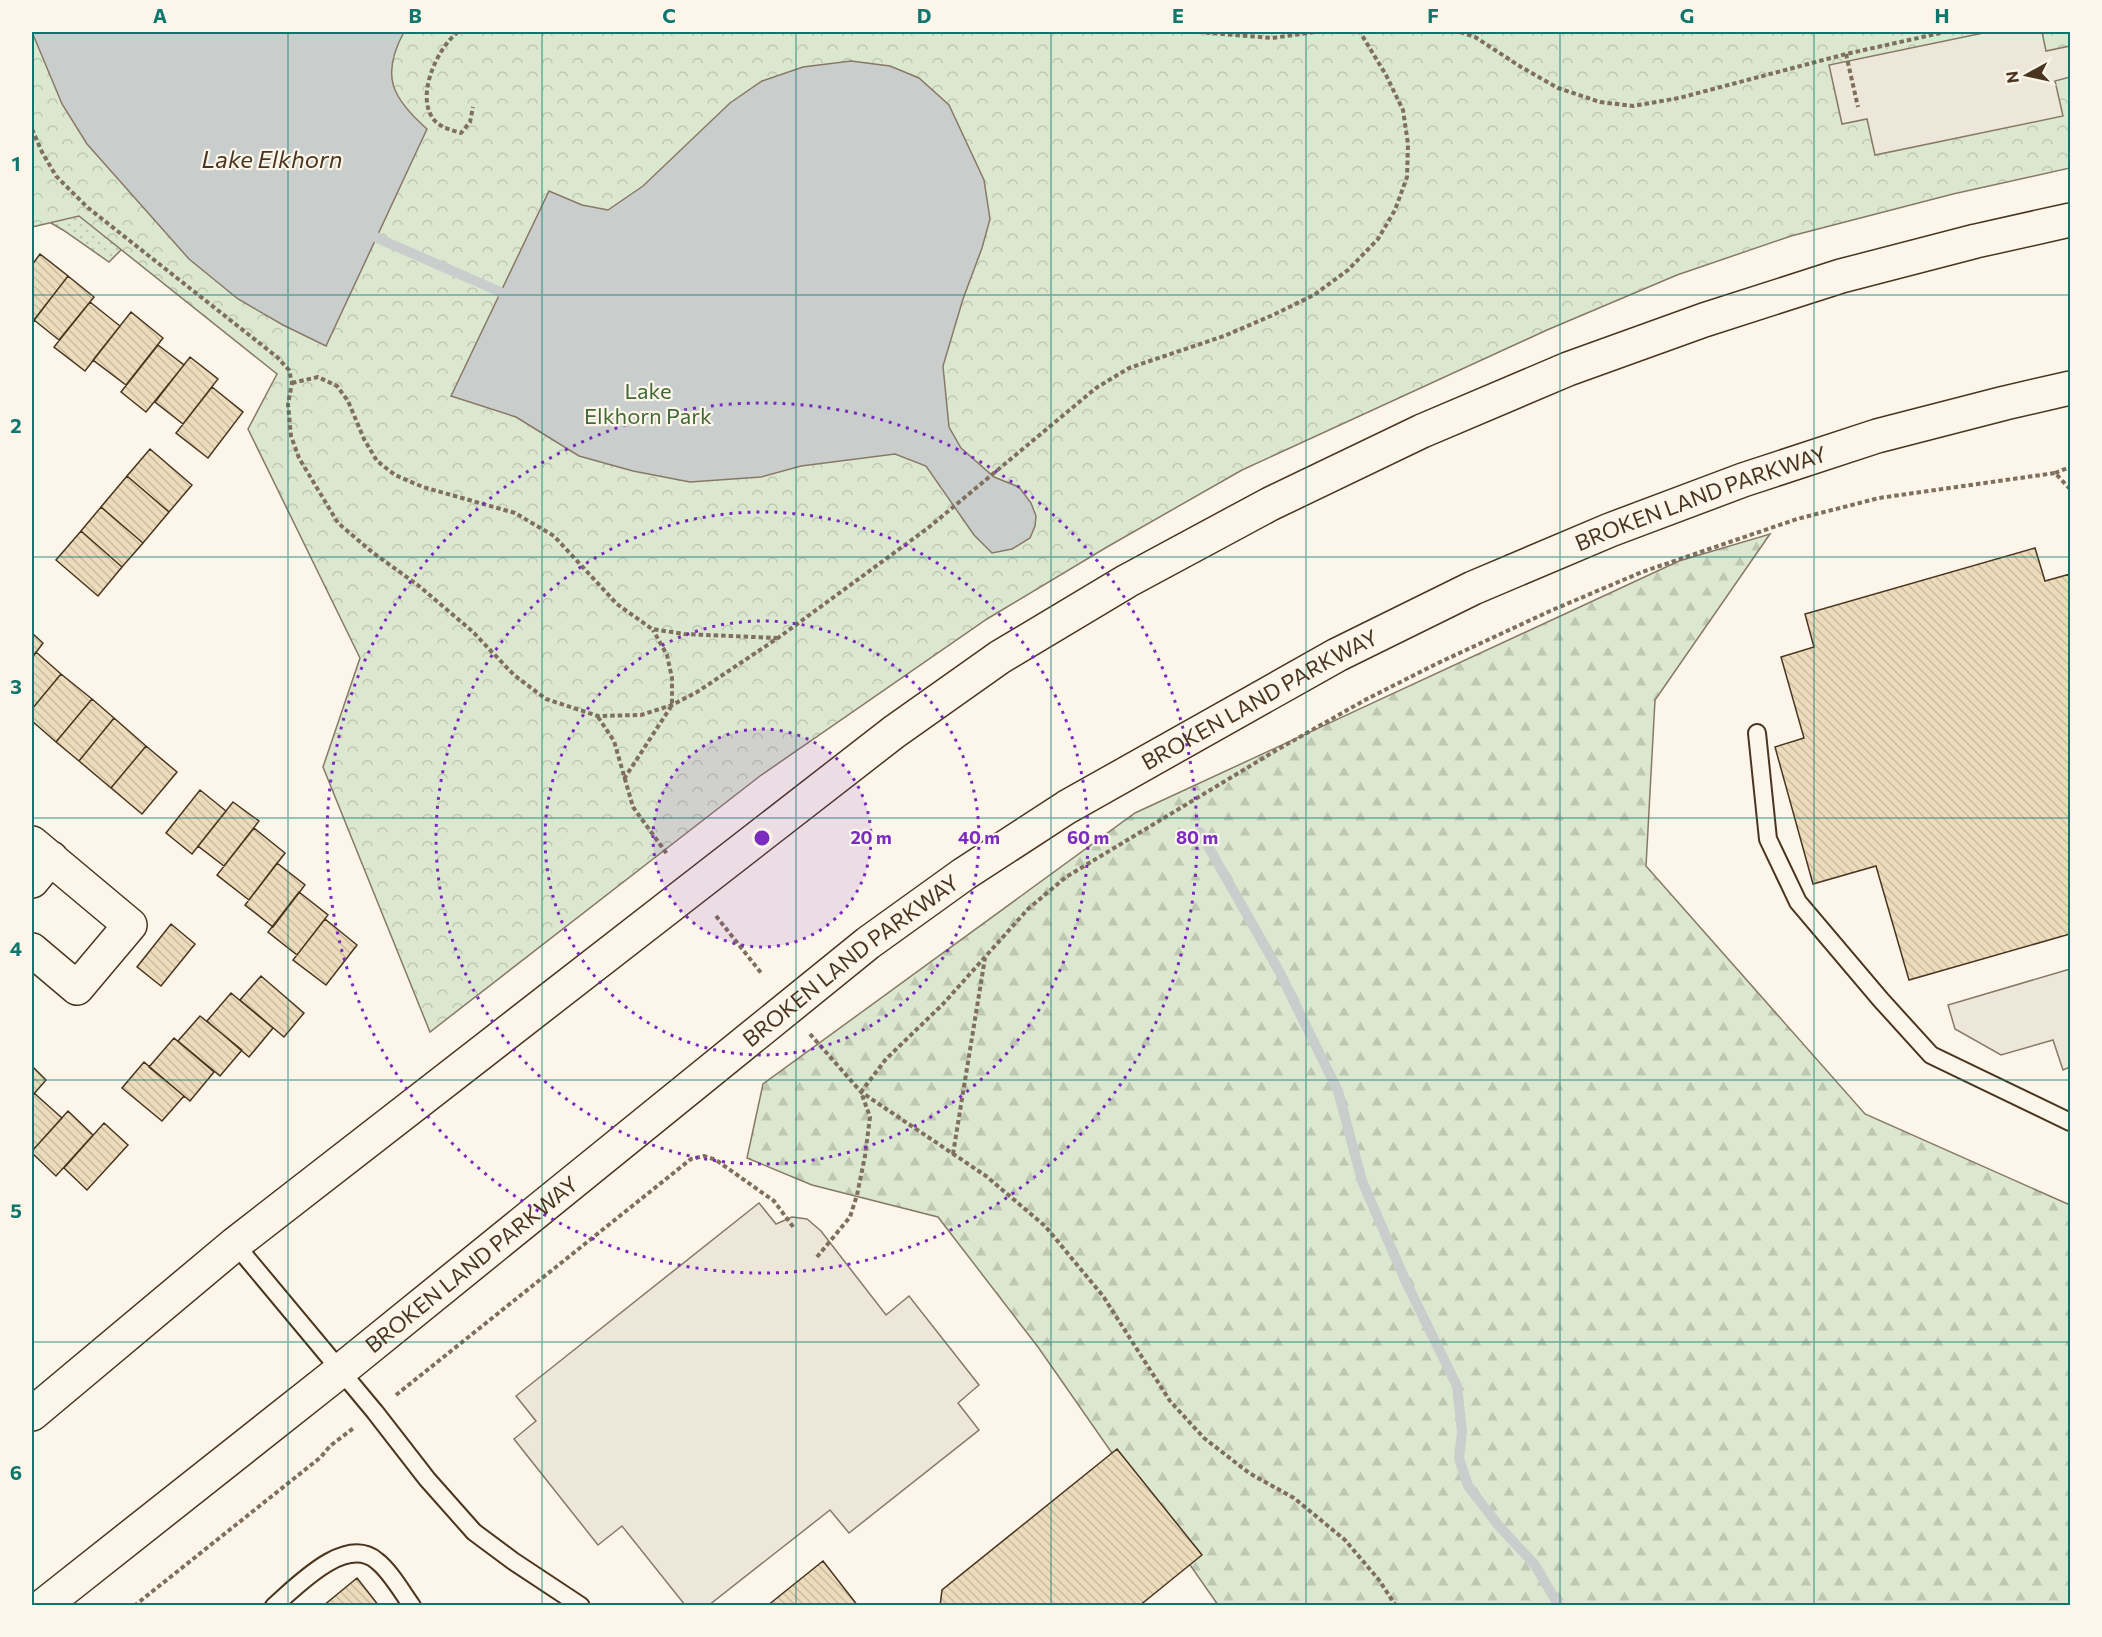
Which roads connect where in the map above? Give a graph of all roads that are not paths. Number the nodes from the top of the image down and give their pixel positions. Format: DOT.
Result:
graph roads {
  1 [pos="2070,220"];
  2 [pos="2070,388"];
  3 [pos="1757,733"];
  4 [pos="38,860"];
  5 [pos="32,950"];
  6 [pos="2070,1122"];
  7 [pos="235,1244"];
  8 [pos="340,1371"];
  9 [pos="32,1414"];
  10 [pos="43,1605"];
  11 [pos="274,1605"];
  12 [pos="412,1605"];
  13 [pos="582,1605"];
  1 -- 7 [label="main road"];
  2 -- 8 [label="main road, BROKEN LAND PARKWAY"];
  3 -- 6 [label="lane"];
  4 -- 5 [label="main road"];
  7 -- 8 [label="lane"];
  7 -- 9 [label="main road"];
  8 -- 10 [label="main road, BROKEN LAND PARKWAY"];
  8 -- 13 [label="lane"];
  11 -- 12 [label="lane"];
}
